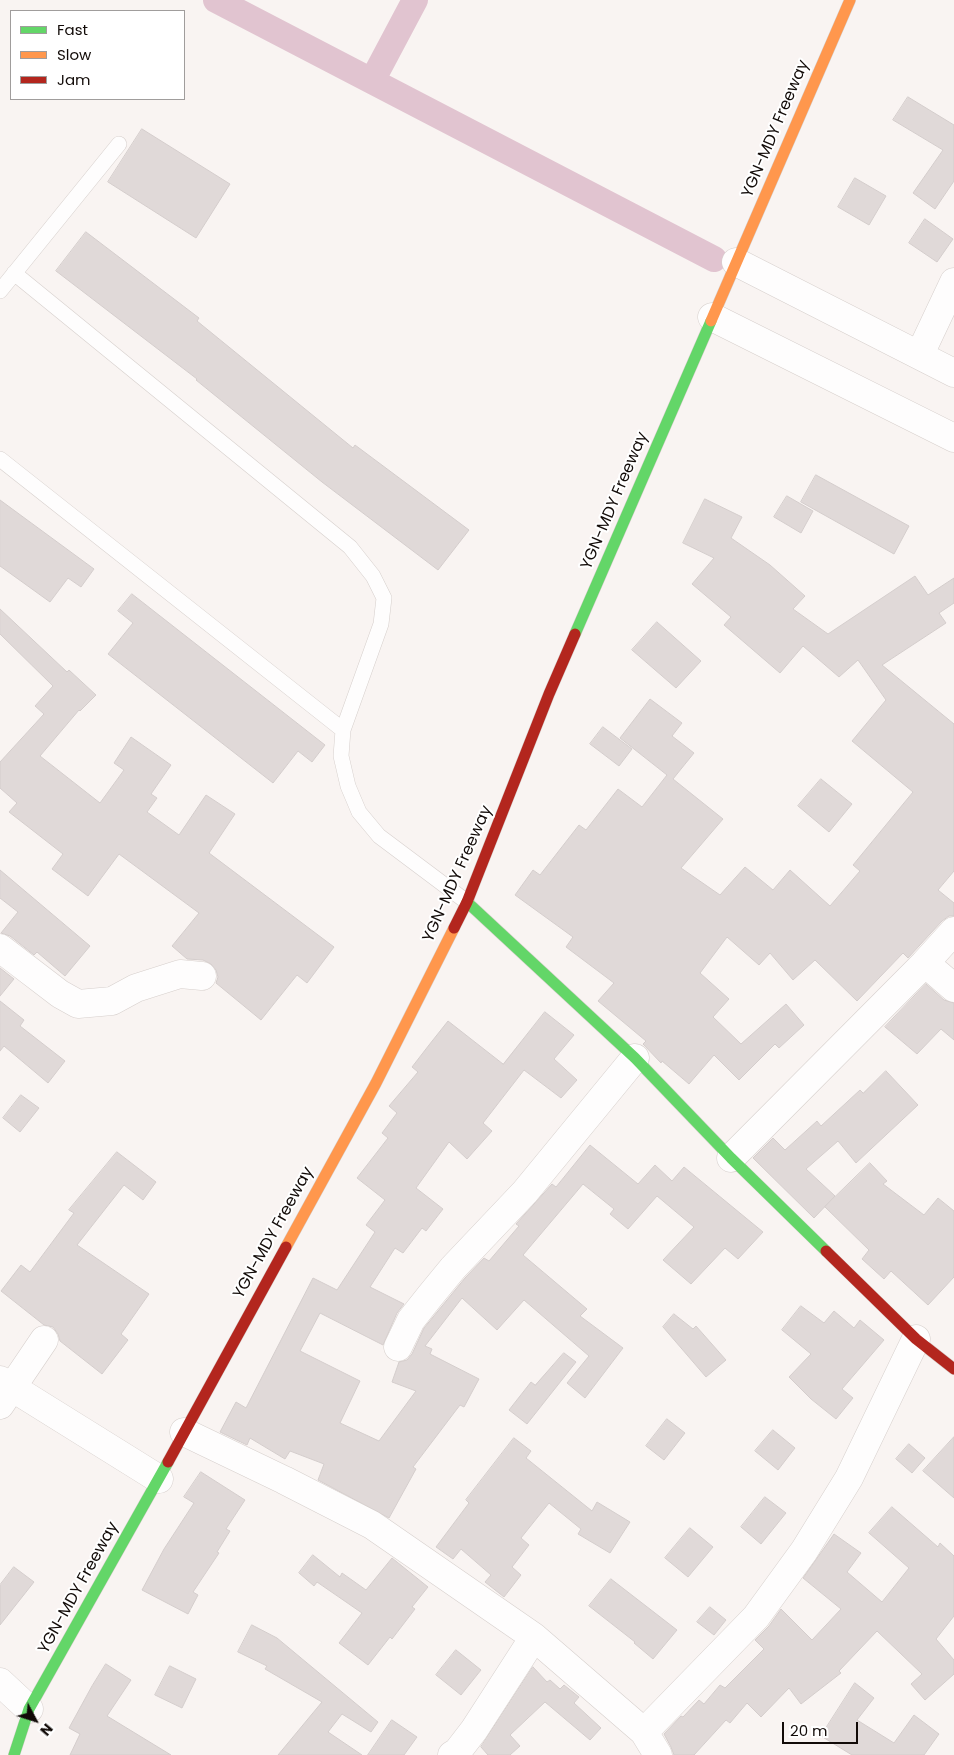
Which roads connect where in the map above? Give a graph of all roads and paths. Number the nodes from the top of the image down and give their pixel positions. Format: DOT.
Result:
graph roads {
  1 [pos="850,0"];
  2 [pos="119,144"];
  3 [pos="736,262"];
  4 [pos="14,274"];
  5 [pos="954,282"];
  6 [pos="0,291"];
  7 [pos="712,317"];
  8 [pos="920,354"];
  9 [pos="954,372"];
  10 [pos="954,438"];
  11 [pos="0,459"];
  12 [pos="343,730"];
  13 [pos="467,902"];
  14 [pos="954,931"];
  15 [pos="0,948"];
  16 [pos="925,963"];
  17 [pos="202,976"];
  18 [pos="954,988"];
  19 [pos="635,1058"];
  20 [pos="731,1158"];
  21 [pos="44,1340"];
  22 [pos="916,1340"];
  23 [pos="398,1347"];
  24 [pos="954,1369"];
  25 [pos="4,1391"];
  26 [pos="184,1432"];
  27 [pos="159,1479"];
  28 [pos="534,1637"];
  29 [pos="0,1682"];
  30 [pos="29,1709"];
  31 [pos="644,1732"];
  32 [pos="14,1755"];
  33 [pos="452,1755"];
  34 [pos="658,1755"];
  1 -- 3 [label="main road, YGN-MDY Freeway"];
  2 -- 4 [label="lane"];
  3 -- 7 [label="main road, YGN-MDY Freeway"];
  3 -- 8 [label="street"];
  4 -- 6 [label="lane"];
  4 -- 12 [label="lane"];
  5 -- 8 [label="street"];
  7 -- 10 [label="street"];
  7 -- 13 [label="main road, YGN-MDY Freeway"];
  8 -- 9 [label="street"];
  11 -- 12 [label="lane"];
  12 -- 13 [label="lane"];
  13 -- 19 [label="main road"];
  13 -- 26 [label="main road, YGN-MDY Freeway"];
  14 -- 16 [label="street"];
  15 -- 17 [label="street"];
  16 -- 18 [label="street"];
  16 -- 20 [label="street"];
  19 -- 20 [label="main road"];
  19 -- 23 [label="street"];
  20 -- 22 [label="main road"];
  21 -- 25 [label="street"];
  22 -- 24 [label="main road"];
  22 -- 31 [label="street"];
  25 -- 27 [label="street"];
  26 -- 27 [label="main road, YGN-MDY Freeway"];
  26 -- 28 [label="street"];
  27 -- 30 [label="main road, YGN-MDY Freeway"];
  28 -- 31 [label="street"];
  28 -- 33 [label="street"];
  29 -- 30 [label="street"];
  30 -- 32 [label="main road, YGN-MDY Freeway"];
  31 -- 34 [label="street"];
}
